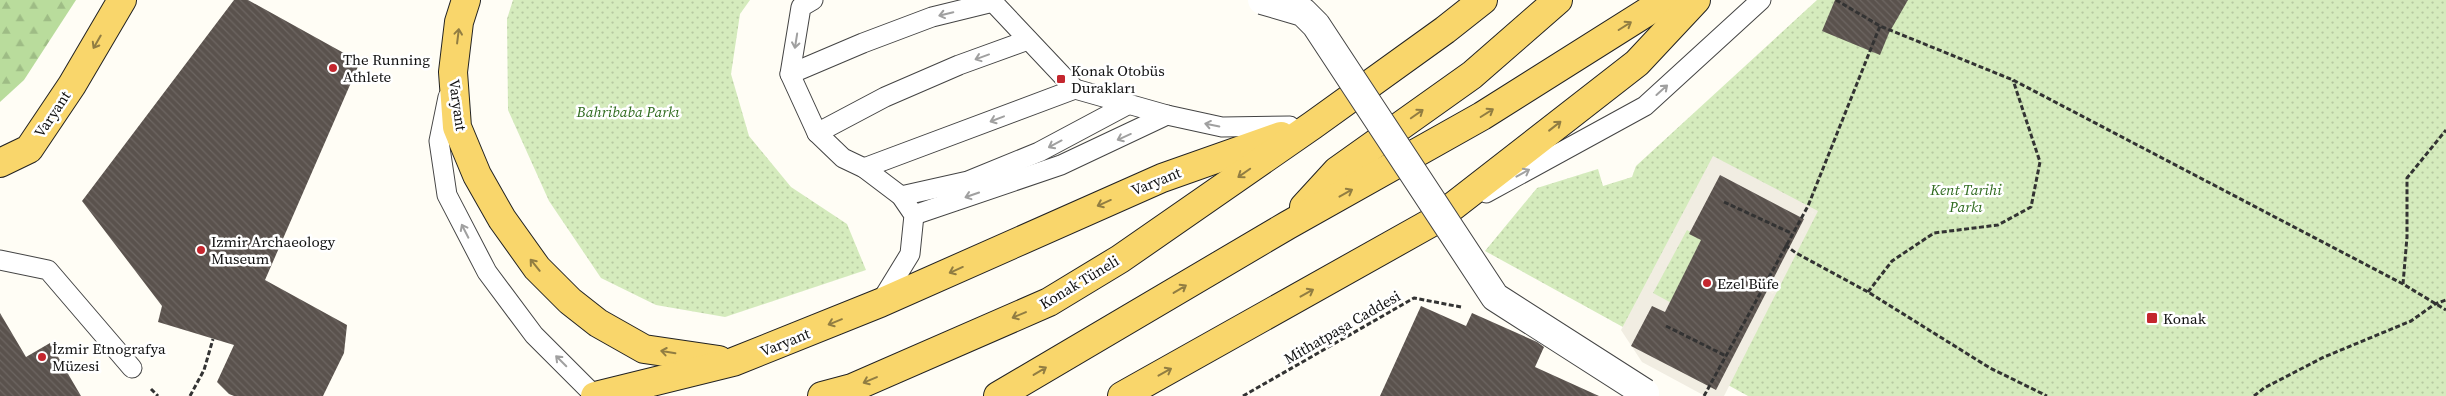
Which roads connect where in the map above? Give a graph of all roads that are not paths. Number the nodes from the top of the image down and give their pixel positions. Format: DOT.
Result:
graph roads {
  1 [pos="122,0"];
  2 [pos="466,0"];
  3 [pos="813,0"];
  4 [pos="1262,0"];
  5 [pos="1465,0"];
  6 [pos="1483,0"];
  7 [pos="1558,0"];
  8 [pos="1666,0"];
  9 [pos="1696,0"];
  10 [pos="1761,0"];
  11 [pos="992,1"];
  12 [pos="1445,30"];
  13 [pos="1028,40"];
  14 [pos="453,72"];
  15 [pos="790,74"];
  16 [pos="1075,89"];
  17 [pos="1128,104"];
  18 [pos="1167,116"];
  19 [pos="1313,125"];
  20 [pos="817,132"];
  21 [pos="0,163"];
  22 [pos="864,168"];
  23 [pos="901,196"];
  24 [pos="914,216"];
  25 [pos="1434,221"];
  26 [pos="1288,225"];
  27 [pos="0,260"];
  28 [pos="880,304"];
  29 [pos="733,362"];
  30 [pos="132,368"];
  31 [pos="1645,393"];
  32 [pos="595,396"];
  33 [pos="822,396"];
  34 [pos="998,396"];
  35 [pos="1122,396"];
  1 -- 21 [label="main road, Varyant, one-way"];
  14 -- 2 [label="main road, Varyant, one-way"];
  3 -- 15 [label="lane, one-way"];
  4 -- 31 [label="street, bridge"];
  5 -- 12 [label="main road"];
  6 -- 12 [label="main road, Konak Tüneli"];
  26 -- 7 [label="main road, one-way"];
  26 -- 8 [label="main road, one-way"];
  25 -- 9 [label="main road, one-way"];
  25 -- 10 [label="lane, one-way"];
  11 -- 13 [label="lane"];
  11 -- 15 [label="lane, one-way"];
  12 -- 19 [label="main road, Konak Tüneli"];
  13 -- 16 [label="lane"];
  13 -- 20 [label="lane, one-way"];
  29 -- 14 [label="main road, Varyant, one-way"];
  32 -- 14 [label="lane, one-way"];
  15 -- 20 [label="lane"];
  16 -- 17 [label="lane"];
  16 -- 22 [label="lane, one-way"];
  17 -- 18 [label="lane"];
  17 -- 23 [label="lane, one-way"];
  19 -- 18 [label="lane, one-way"];
  18 -- 24 [label="lane, one-way"];
  19 -- 28 [label="main road, Varyant, one-way"];
  19 -- 33 [label="main road, Konak Tüneli, one-way"];
  20 -- 22 [label="lane"];
  22 -- 23 [label="lane"];
  23 -- 24 [label="lane"];
  24 -- 28 [label="lane"];
  35 -- 25 [label="main road, one-way"];
  34 -- 26 [label="main road, one-way"];
  27 -- 30 [label="lane"];
  28 -- 29 [label="main road, Varyant, one-way"];
  29 -- 32 [label="main road"];
}
